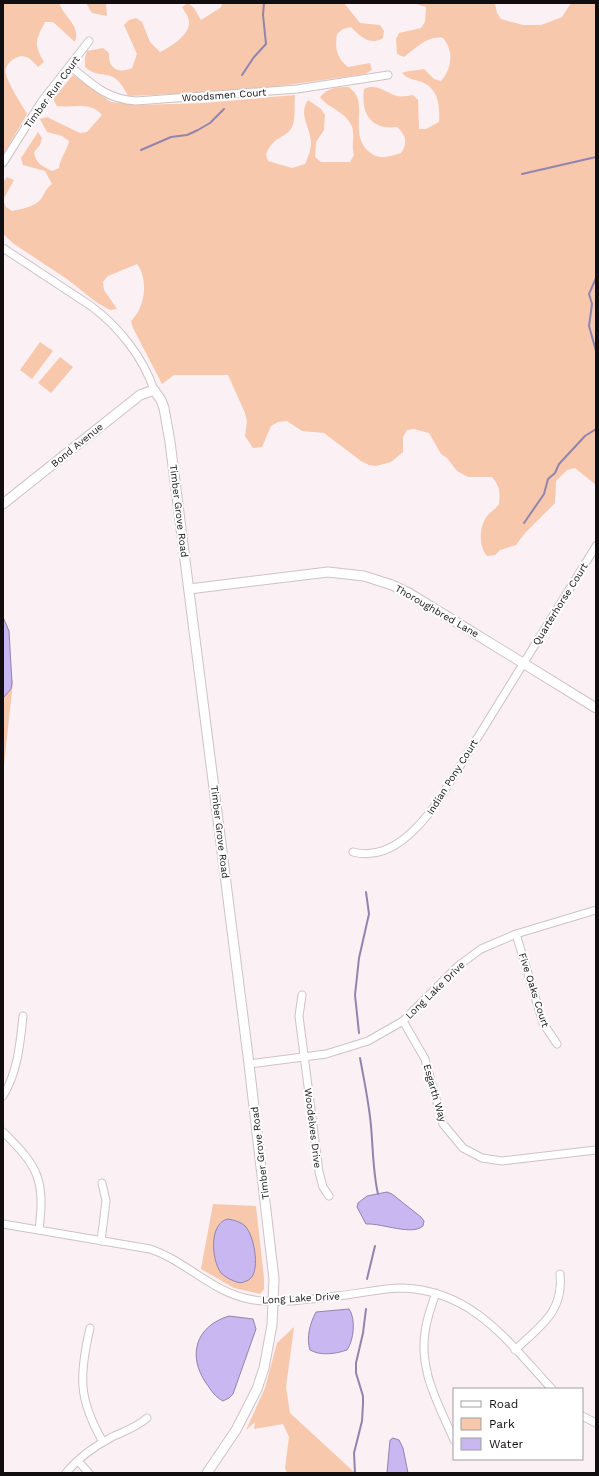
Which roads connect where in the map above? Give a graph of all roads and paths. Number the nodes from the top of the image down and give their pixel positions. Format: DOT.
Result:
graph roads {
  1 [pos="89,42"];
  2 [pos="70,66"];
  3 [pos="388,75"];
  4 [pos="3,163"];
  5 [pos="3,248"];
  6 [pos="154,390"];
  7 [pos="3,504"];
  8 [pos="596,546"];
  9 [pos="189,589"];
  10 [pos="523,663"];
  11 [pos="596,708"];
  12 [pos="353,852"];
  13 [pos="596,910"];
  14 [pos="516,934"];
  15 [pos="302,995"];
  16 [pos="23,1016"];
  17 [pos="403,1021"];
  18 [pos="557,1044"];
  19 [pos="304,1057"];
  20 [pos="249,1064"];
  21 [pos="3,1096"];
  22 [pos="3,1132"];
  23 [pos="596,1150"];
  24 [pos="102,1183"];
  25 [pos="329,1196"];
  26 [pos="3,1224"];
  27 [pos="39,1230"];
  28 [pos="101,1241"];
  29 [pos="560,1274"];
  30 [pos="436,1294"];
  31 [pos="274,1301"];
  32 [pos="90,1328"];
  33 [pos="515,1350"];
  34 [pos="551,1388"];
  35 [pos="583,1417"];
  36 [pos="147,1418"];
  37 [pos="596,1424"];
  38 [pos="453,1438"];
  39 [pos="103,1442"];
  40 [pos="78,1461"];
  41 [pos="66,1473"];
  42 [pos="89,1473"];
  43 [pos="207,1473"];
  1 -- 2 [label="street, Timber Run Court"];
  2 -- 3 [label="street, Woodsmen Court"];
  2 -- 4 [label="street, Timber Run Court"];
  5 -- 6 [label="street, Timber Grove Road"];
  6 -- 7 [label="street, Bond Avenue"];
  6 -- 9 [label="street, Timber Grove Road"];
  8 -- 10 [label="street, Quarterhorse Court"];
  9 -- 10 [label="street, Thoroughbred Lane"];
  9 -- 20 [label="street, Timber Grove Road"];
  10 -- 11 [label="street, Thoroughbred Lane"];
  10 -- 12 [label="street, Indian Pony Court"];
  13 -- 14 [label="street, Long Lake Drive"];
  14 -- 17 [label="street, Long Lake Drive"];
  14 -- 18 [label="street, Five Oaks Court"];
  15 -- 19 [label="street, Woodelves Drive"];
  16 -- 21 [label="street"];
  17 -- 19 [label="street, Long Lake Drive"];
  17 -- 23 [label="street, Esgarth Way"];
  19 -- 20 [label="street, Long Lake Drive"];
  19 -- 25 [label="street, Woodelves Drive"];
  20 -- 31 [label="street, Timber Grove Road"];
  22 -- 27 [label="street"];
  24 -- 28 [label="street"];
  26 -- 27 [label="street, Long Lake Drive"];
  27 -- 28 [label="street, Long Lake Drive"];
  28 -- 31 [label="street, Long Lake Drive"];
  29 -- 33 [label="street"];
  30 -- 31 [label="street, Long Lake Drive"];
  30 -- 33 [label="street, Long Lake Drive"];
  30 -- 38 [label="street"];
  31 -- 43 [label="street, Timber Grove Road"];
  32 -- 39 [label="street"];
  33 -- 34 [label="street, Long Lake Drive"];
  35 -- 37 [label="street"];
  36 -- 39 [label="street"];
  39 -- 40 [label="street"];
  40 -- 41 [label="street"];
  40 -- 42 [label="street"];
}
